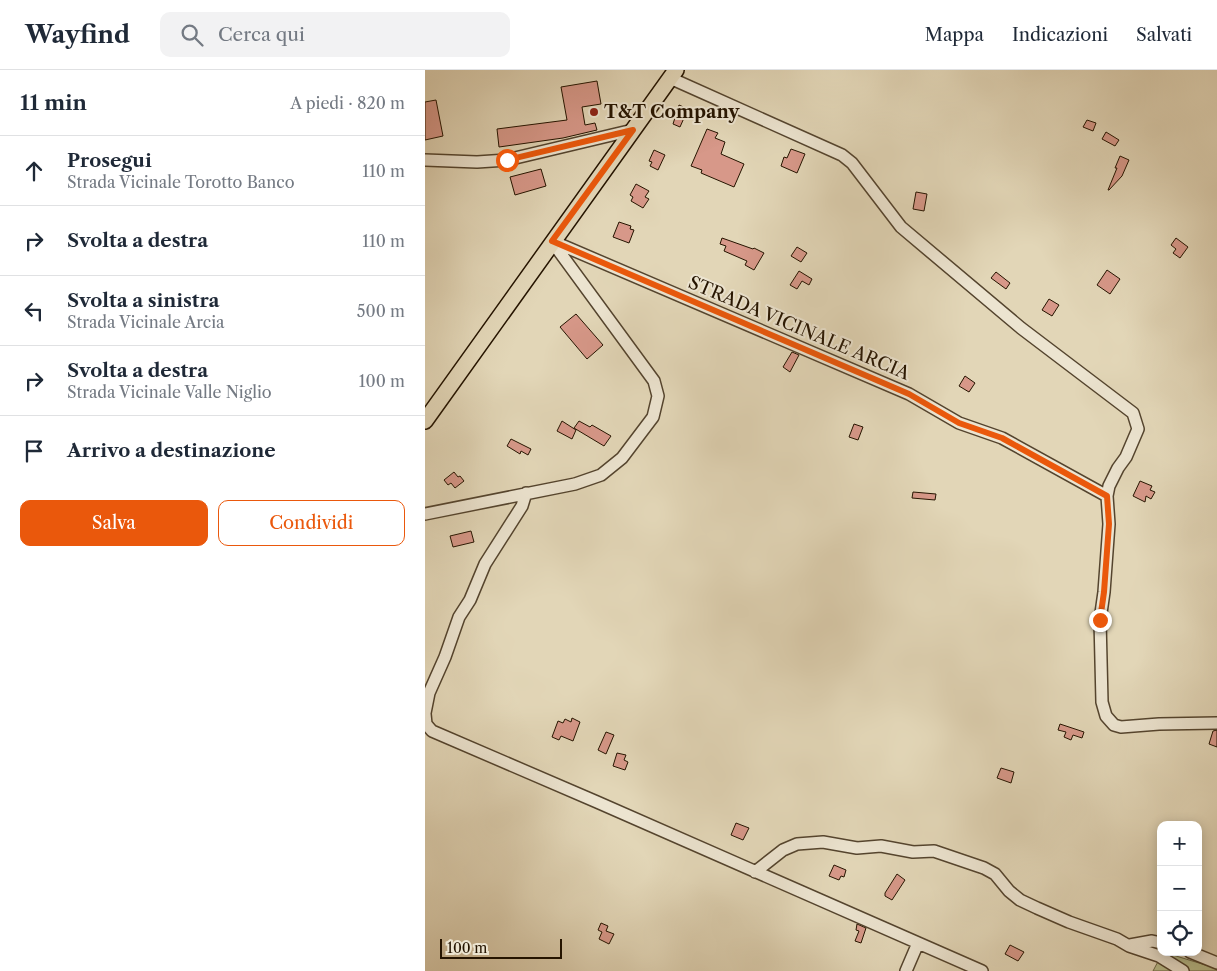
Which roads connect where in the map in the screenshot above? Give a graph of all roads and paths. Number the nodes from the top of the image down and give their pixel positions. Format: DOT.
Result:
graph roads {
  1 [pos="673,74"];
  2 [pos="633,130"];
  3 [pos="425,160"];
  4 [pos="552,241"];
  5 [pos="425,421"];
  6 [pos="526,494"];
  7 [pos="1107,496"];
  8 [pos="425,514"];
  9 [pos="425,714"];
  10 [pos="1217,723"];
  11 [pos="755,872"];
  12 [pos="1157,942"];
  13 [pos="919,943"];
  14 [pos="1129,946"];
  15 [pos="1200,956"];
  16 [pos="1217,963"];
  17 [pos="906,971"];
  18 [pos="982,971"];
  19 [pos="1183,971"];
  1 -- 2 [label="main road"];
  1 -- 7 [label="street"];
  2 -- 3 [label="street"];
  2 -- 4 [label="main road"];
  4 -- 5 [label="main road"];
  4 -- 6 [label="street"];
  4 -- 7 [label="street, STRADA VICINALE ARCIA"];
  6 -- 8 [label="street"];
  6 -- 9 [label="street"];
  7 -- 10 [label="street"];
  9 -- 11 [label="street"];
  11 -- 13 [label="street"];
  11 -- 14 [label="street"];
  12 -- 14 [label="street"];
  13 -- 17 [label="street"];
  13 -- 18 [label="street"];
  14 -- 19 [label="street"];
  15 -- 16 [label="street"];
}
